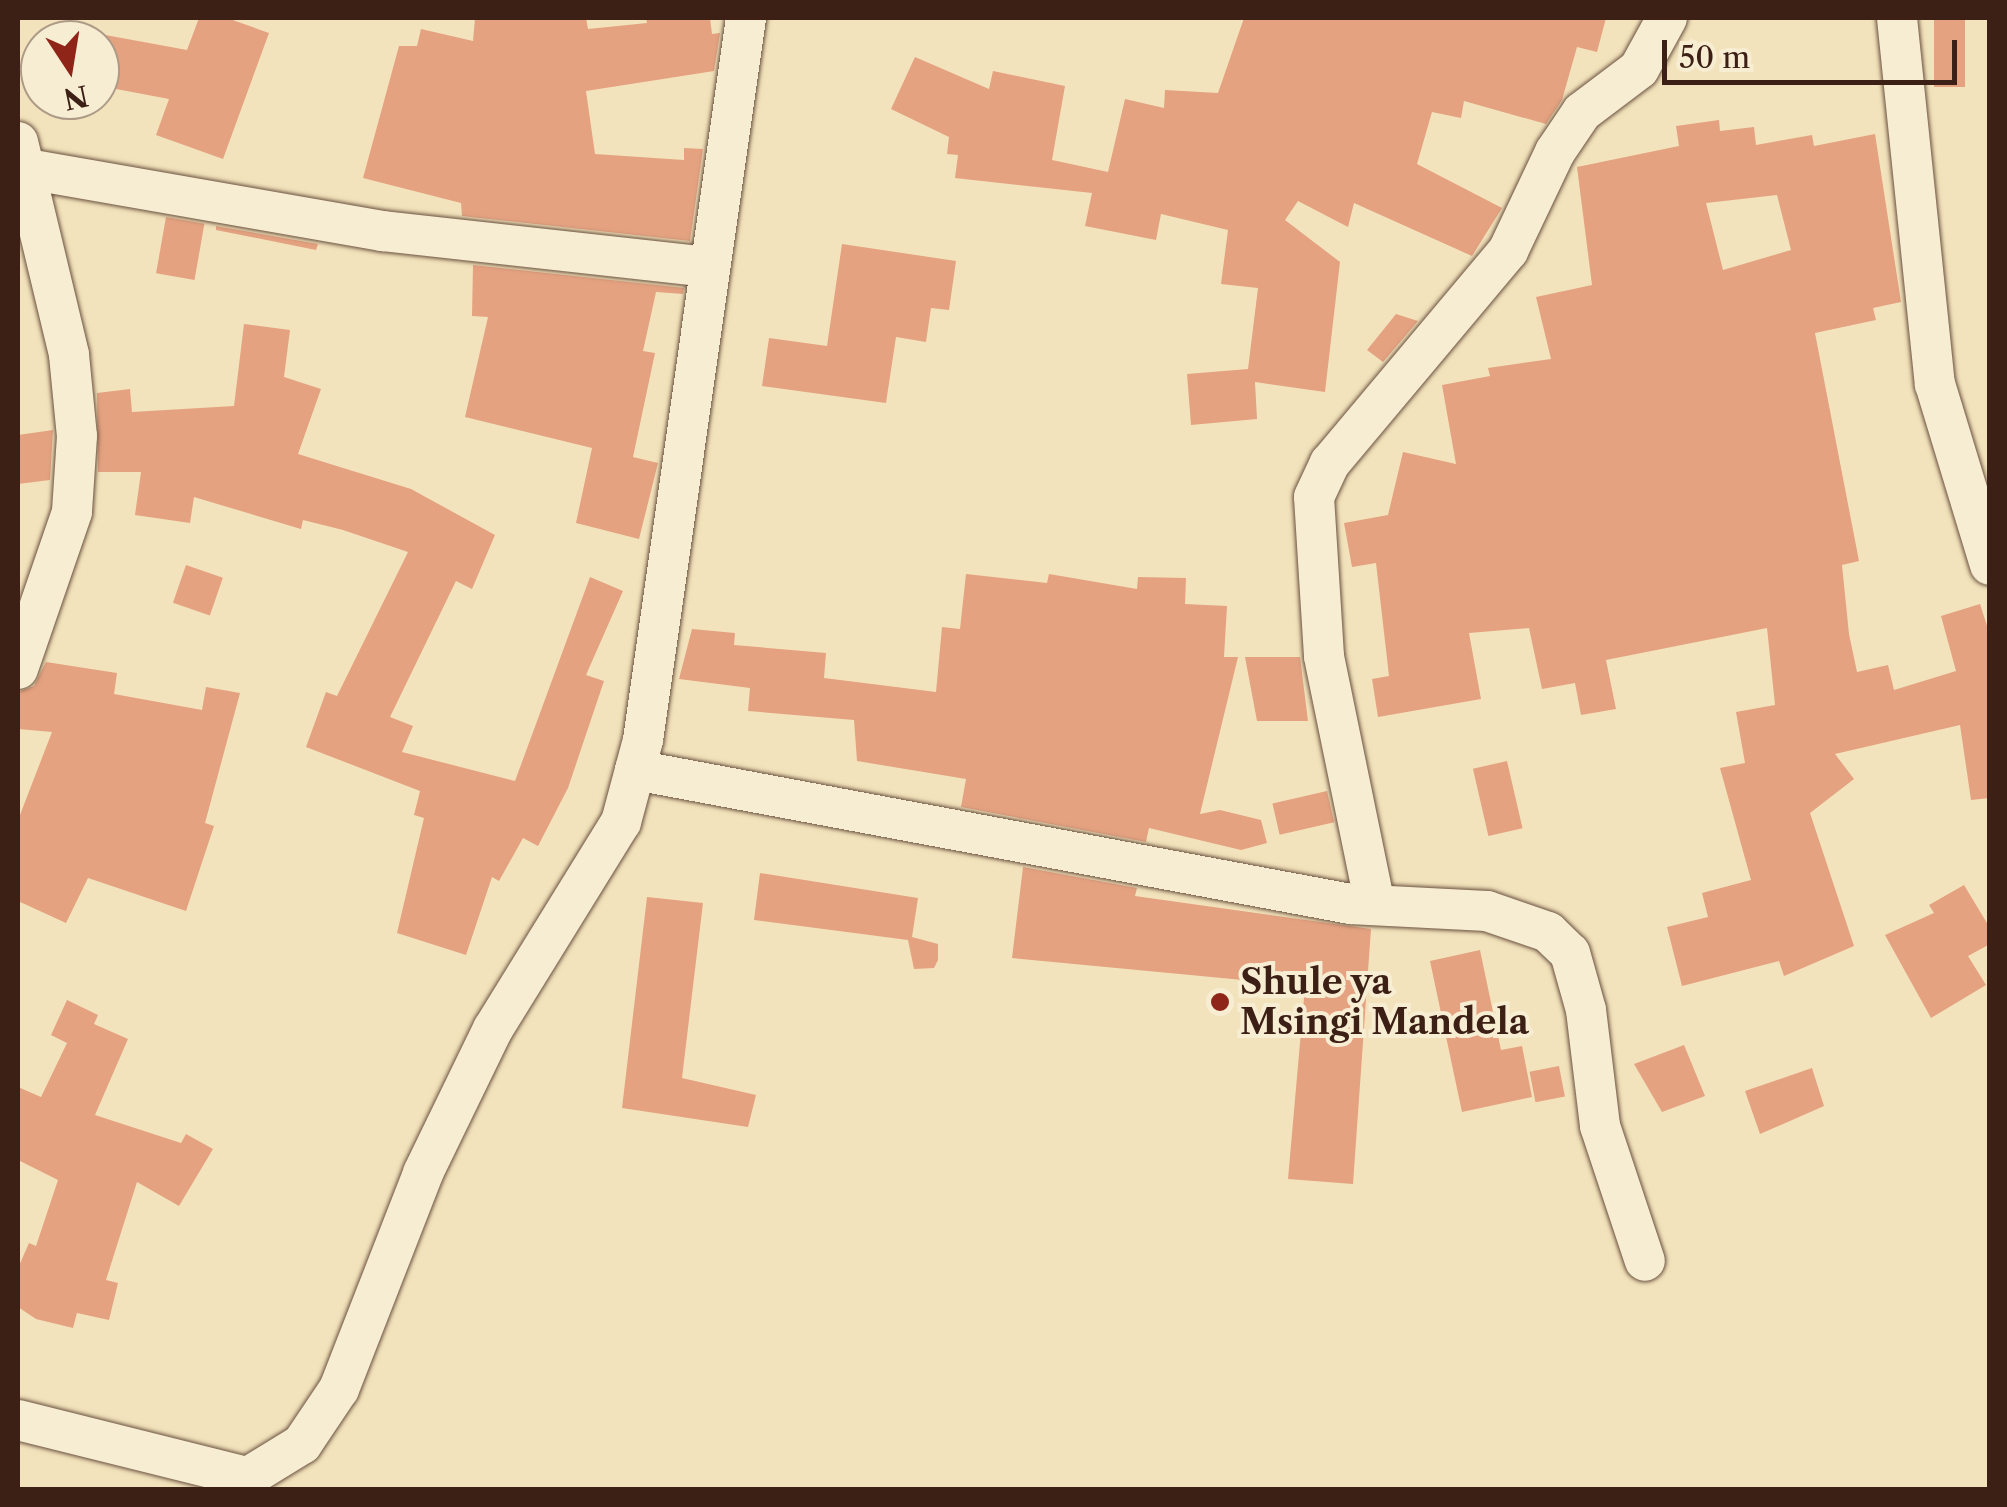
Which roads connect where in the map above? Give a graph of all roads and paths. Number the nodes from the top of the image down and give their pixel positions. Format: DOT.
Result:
graph roads {
  1 [pos="746,18"];
  2 [pos="1667,18"];
  3 [pos="1897,18"];
  4 [pos="22,155"];
  5 [pos="710,267"];
  6 [pos="1990,565"];
  7 [pos="18,670"];
  8 [pos="635,770"];
  9 [pos="1376,905"];
  10 [pos="1644,1261"];
  11 [pos="18,1420"];
  12 [pos="235,1482"];
  1 -- 5 [label="street"];
  2 -- 9 [label="street"];
  3 -- 6 [label="street"];
  4 -- 5 [label="street"];
  4 -- 7 [label="street"];
  5 -- 8 [label="street"];
  8 -- 9 [label="street"];
  8 -- 12 [label="street"];
  9 -- 10 [label="street"];
  11 -- 12 [label="street"];
}
